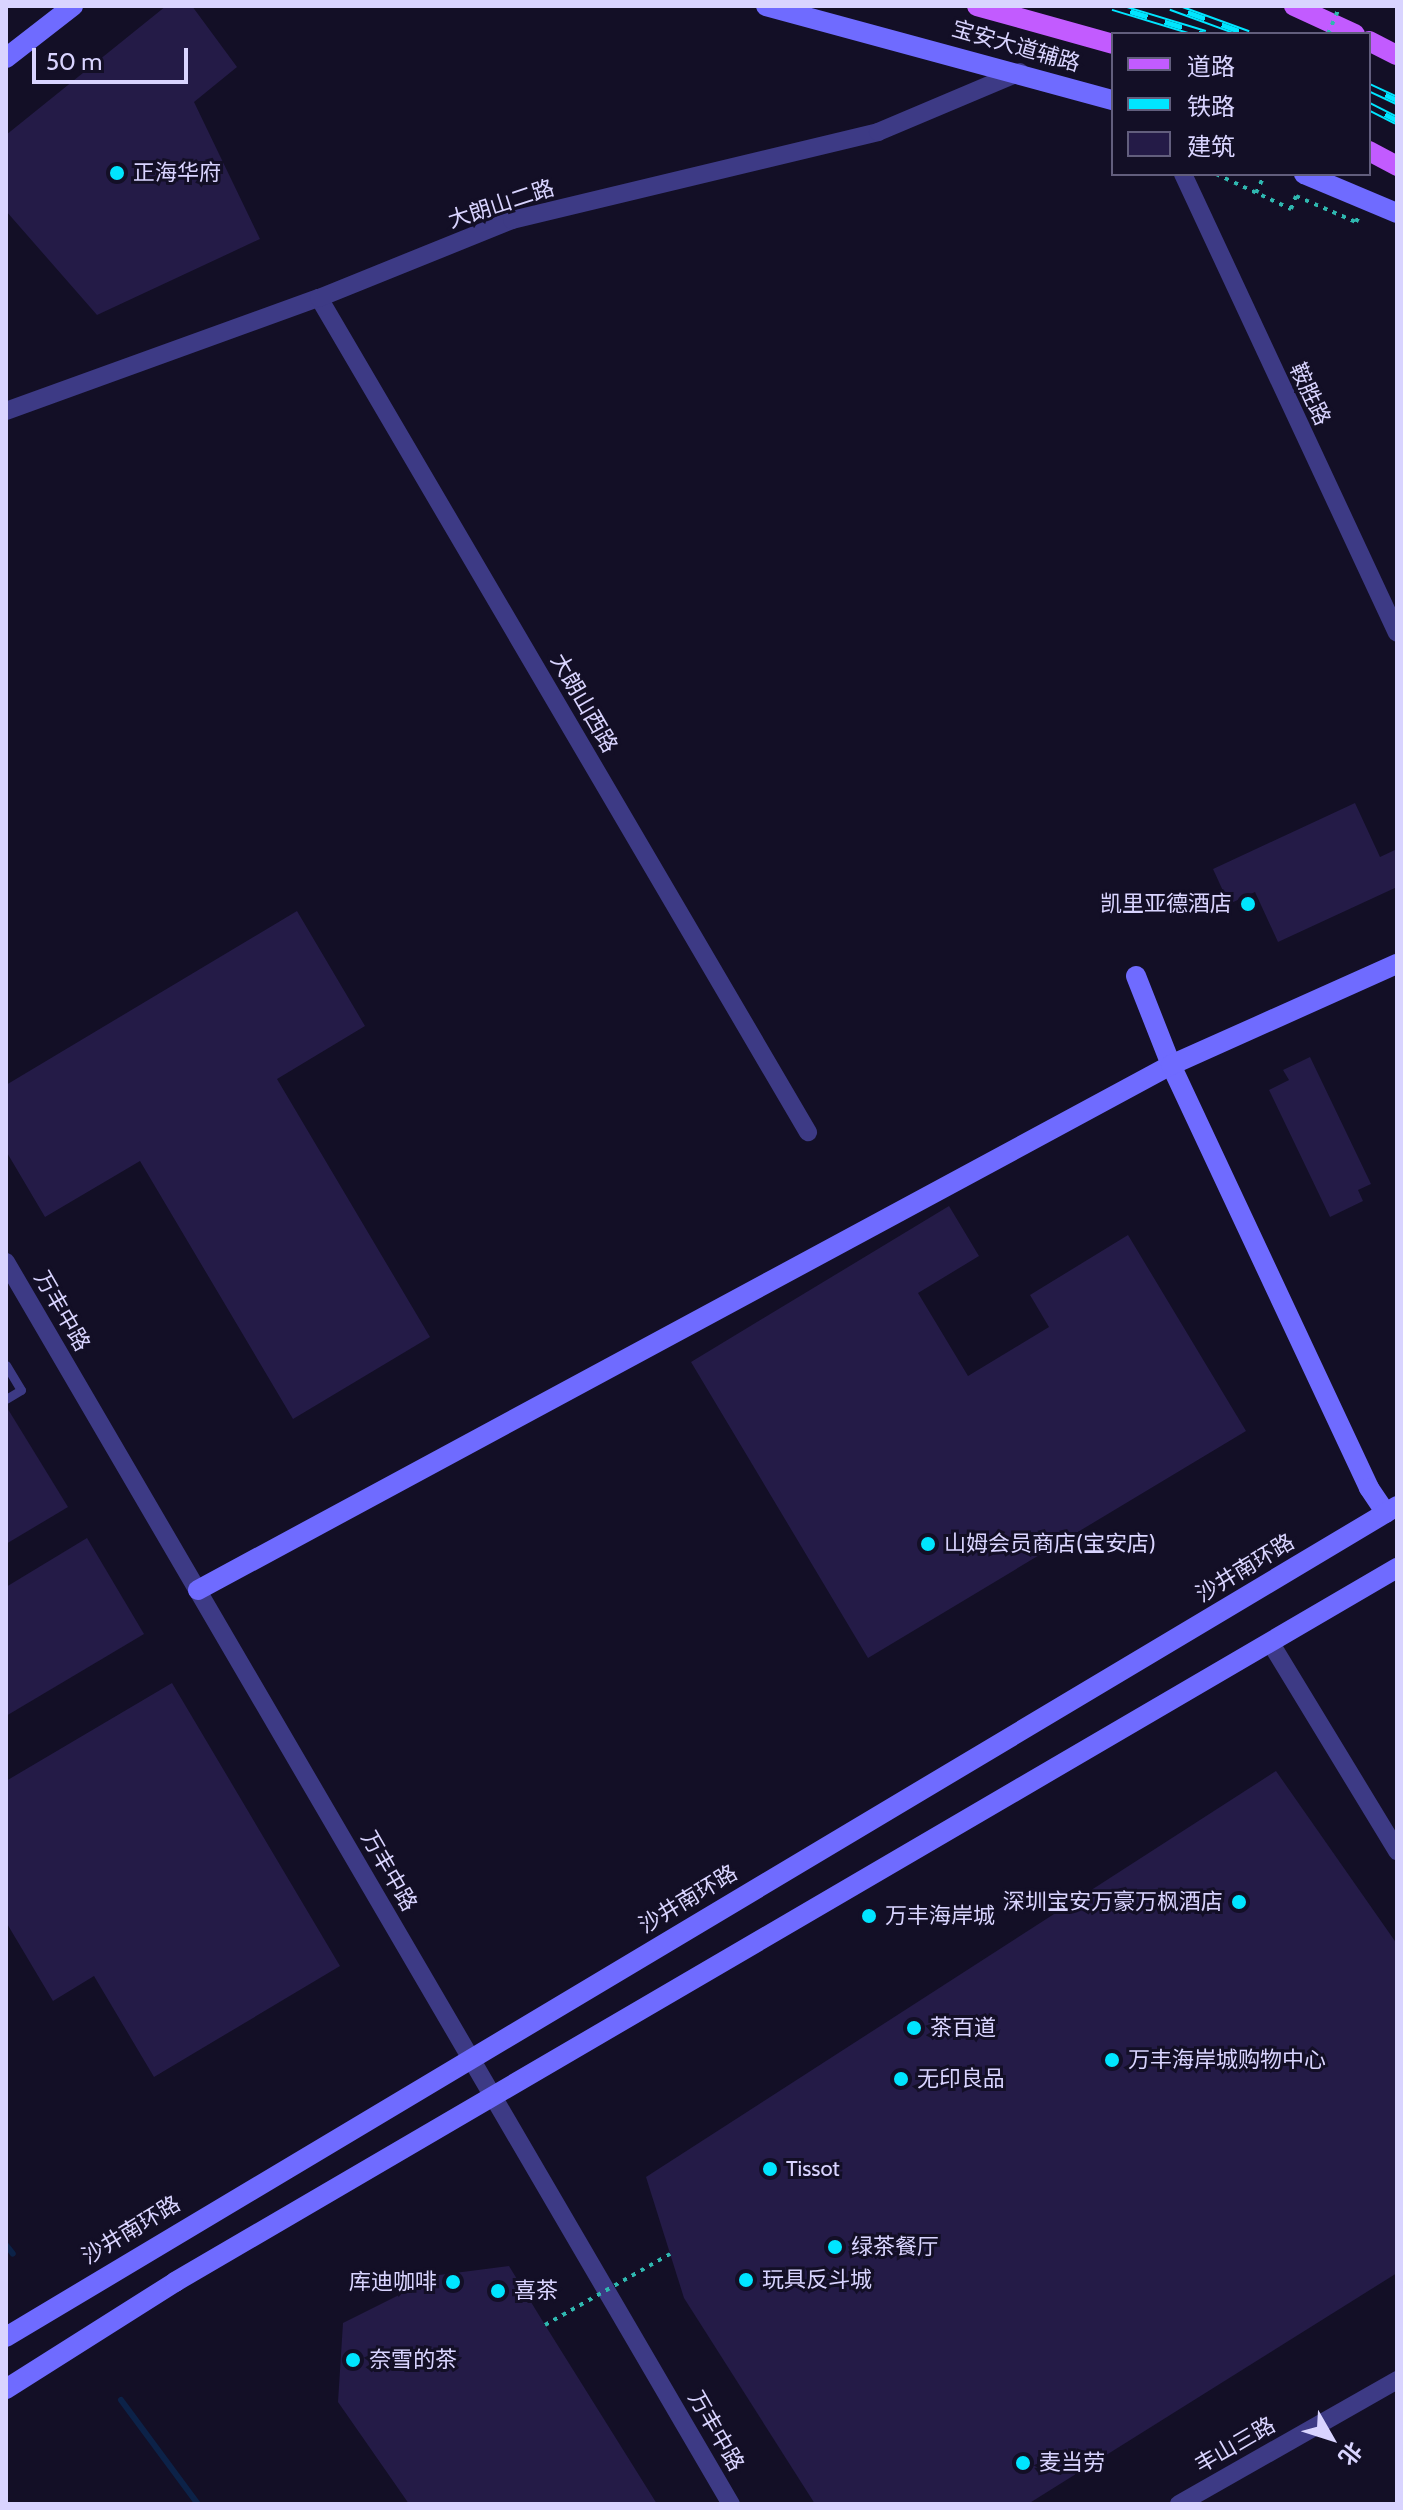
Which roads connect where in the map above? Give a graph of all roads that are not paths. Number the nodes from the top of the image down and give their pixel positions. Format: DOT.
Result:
graph roads {
  1 [pos="73,6"];
  2 [pos="766,6"];
  3 [pos="977,6"];
  4 [pos="1294,6"];
  5 [pos="1351,32"];
  6 [pos="1371,42"];
  7 [pos="1111,43"];
  8 [pos="1397,55"];
  9 [pos="6,58"];
  10 [pos="1020,72"];
  11 [pos="1111,99"];
  12 [pos="1371,152"];
  13 [pos="1397,166"];
  14 [pos="1184,176"];
  15 [pos="1309,176"];
  16 [pos="1397,213"];
  17 [pos="319,298"];
  18 [pos="6,411"];
  19 [pos="1397,633"];
  20 [pos="1397,964"];
  21 [pos="1136,976"];
  22 [pos="1171,1065"];
  23 [pos="808,1132"];
  24 [pos="6,1262"];
  25 [pos="6,1365"];
  26 [pos="6,1399"];
  27 [pos="1392,1510"];
  28 [pos="1397,1568"];
  29 [pos="198,1590"];
  30 [pos="1270,1642"];
  31 [pos="1397,1851"];
  32 [pos="470,2056"];
  33 [pos="493,2096"];
  34 [pos="6,2337"];
  35 [pos="1397,2380"];
  36 [pos="6,2389"];
  37 [pos="731,2504"];
  38 [pos="1179,2504"];
  1 -- 9 [label="main road"];
  2 -- 10 [label="main road, 宝安大道辅路"];
  3 -- 7 [label="main road"];
  4 -- 5 [label="main road"];
  6 -- 8 [label="main road"];
  10 -- 11 [label="main road, 宝安大道辅路"];
  10 -- 17 [label="street, 大朗山二路"];
  12 -- 13 [label="main road"];
  14 -- 19 [label="street, 鞍胜路"];
  15 -- 16 [label="main road"];
  17 -- 18 [label="street, 大朗山二路"];
  17 -- 23 [label="street, 大朗山西路"];
  20 -- 22 [label="main road"];
  21 -- 22 [label="main road"];
  22 -- 27 [label="main road"];
  22 -- 29 [label="main road"];
  24 -- 29 [label="street, 万丰中路"];
  25 -- 26 [label="lane"];
  27 -- 32 [label="main road, 沙井南环路"];
  28 -- 30 [label="main road"];
  29 -- 32 [label="street, 万丰中路"];
  30 -- 31 [label="street"];
  30 -- 33 [label="main road"];
  32 -- 33 [label="street, 万丰中路"];
  32 -- 34 [label="main road, 沙井南环路"];
  33 -- 36 [label="main road"];
  33 -- 37 [label="street, 万丰中路"];
  35 -- 38 [label="street, 丰山三路"];
}
